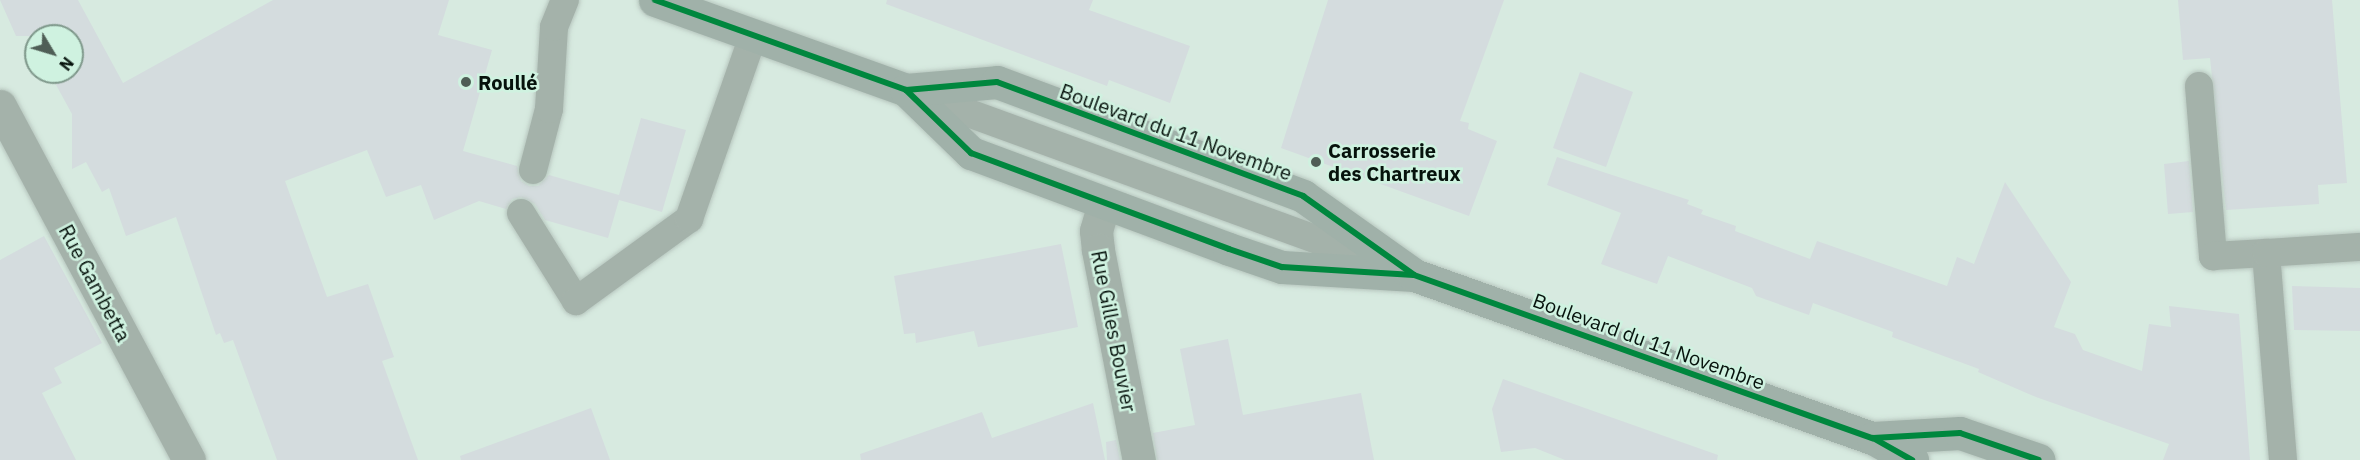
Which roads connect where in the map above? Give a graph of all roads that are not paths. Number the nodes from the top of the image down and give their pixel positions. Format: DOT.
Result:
graph roads {
  1 [pos="565,0"];
  2 [pos="655,0"];
  3 [pos="753,36"];
  4 [pos="2199,86"];
  5 [pos="906,90"];
  6 [pos="0,106"];
  7 [pos="533,170"];
  8 [pos="1104,203"];
  9 [pos="521,213"];
  10 [pos="2360,247"];
  11 [pos="2266,253"];
  12 [pos="1414,275"];
  13 [pos="1873,438"];
  14 [pos="189,460"];
  15 [pos="1139,460"];
  16 [pos="1912,460"];
  17 [pos="2039,460"];
  18 [pos="2283,460"];
  1 -- 7 [label="lane"];
  2 -- 3 [label="main road, Boulevard du 11 Novembre"];
  3 -- 5 [label="main road, Boulevard du 11 Novembre"];
  3 -- 9 [label="lane"];
  4 -- 11 [label="lane"];
  5 -- 8 [label="main road, Boulevard du 11 Novembre"];
  5 -- 12 [label="main road, Boulevard du 11 Novembre"];
  6 -- 14 [label="street, Rue Gambetta"];
  8 -- 12 [label="main road, Boulevard du 11 Novembre"];
  8 -- 15 [label="street, Rue Gilles Bouvier"];
  10 -- 11 [label="lane"];
  11 -- 18 [label="lane"];
  12 -- 13 [label="main road, Boulevard du 11 Novembre"];
  13 -- 16 [label="main road, Boulevard du 11 Novembre"];
  13 -- 17 [label="main road, Boulevard du 11 Novembre"];
}
